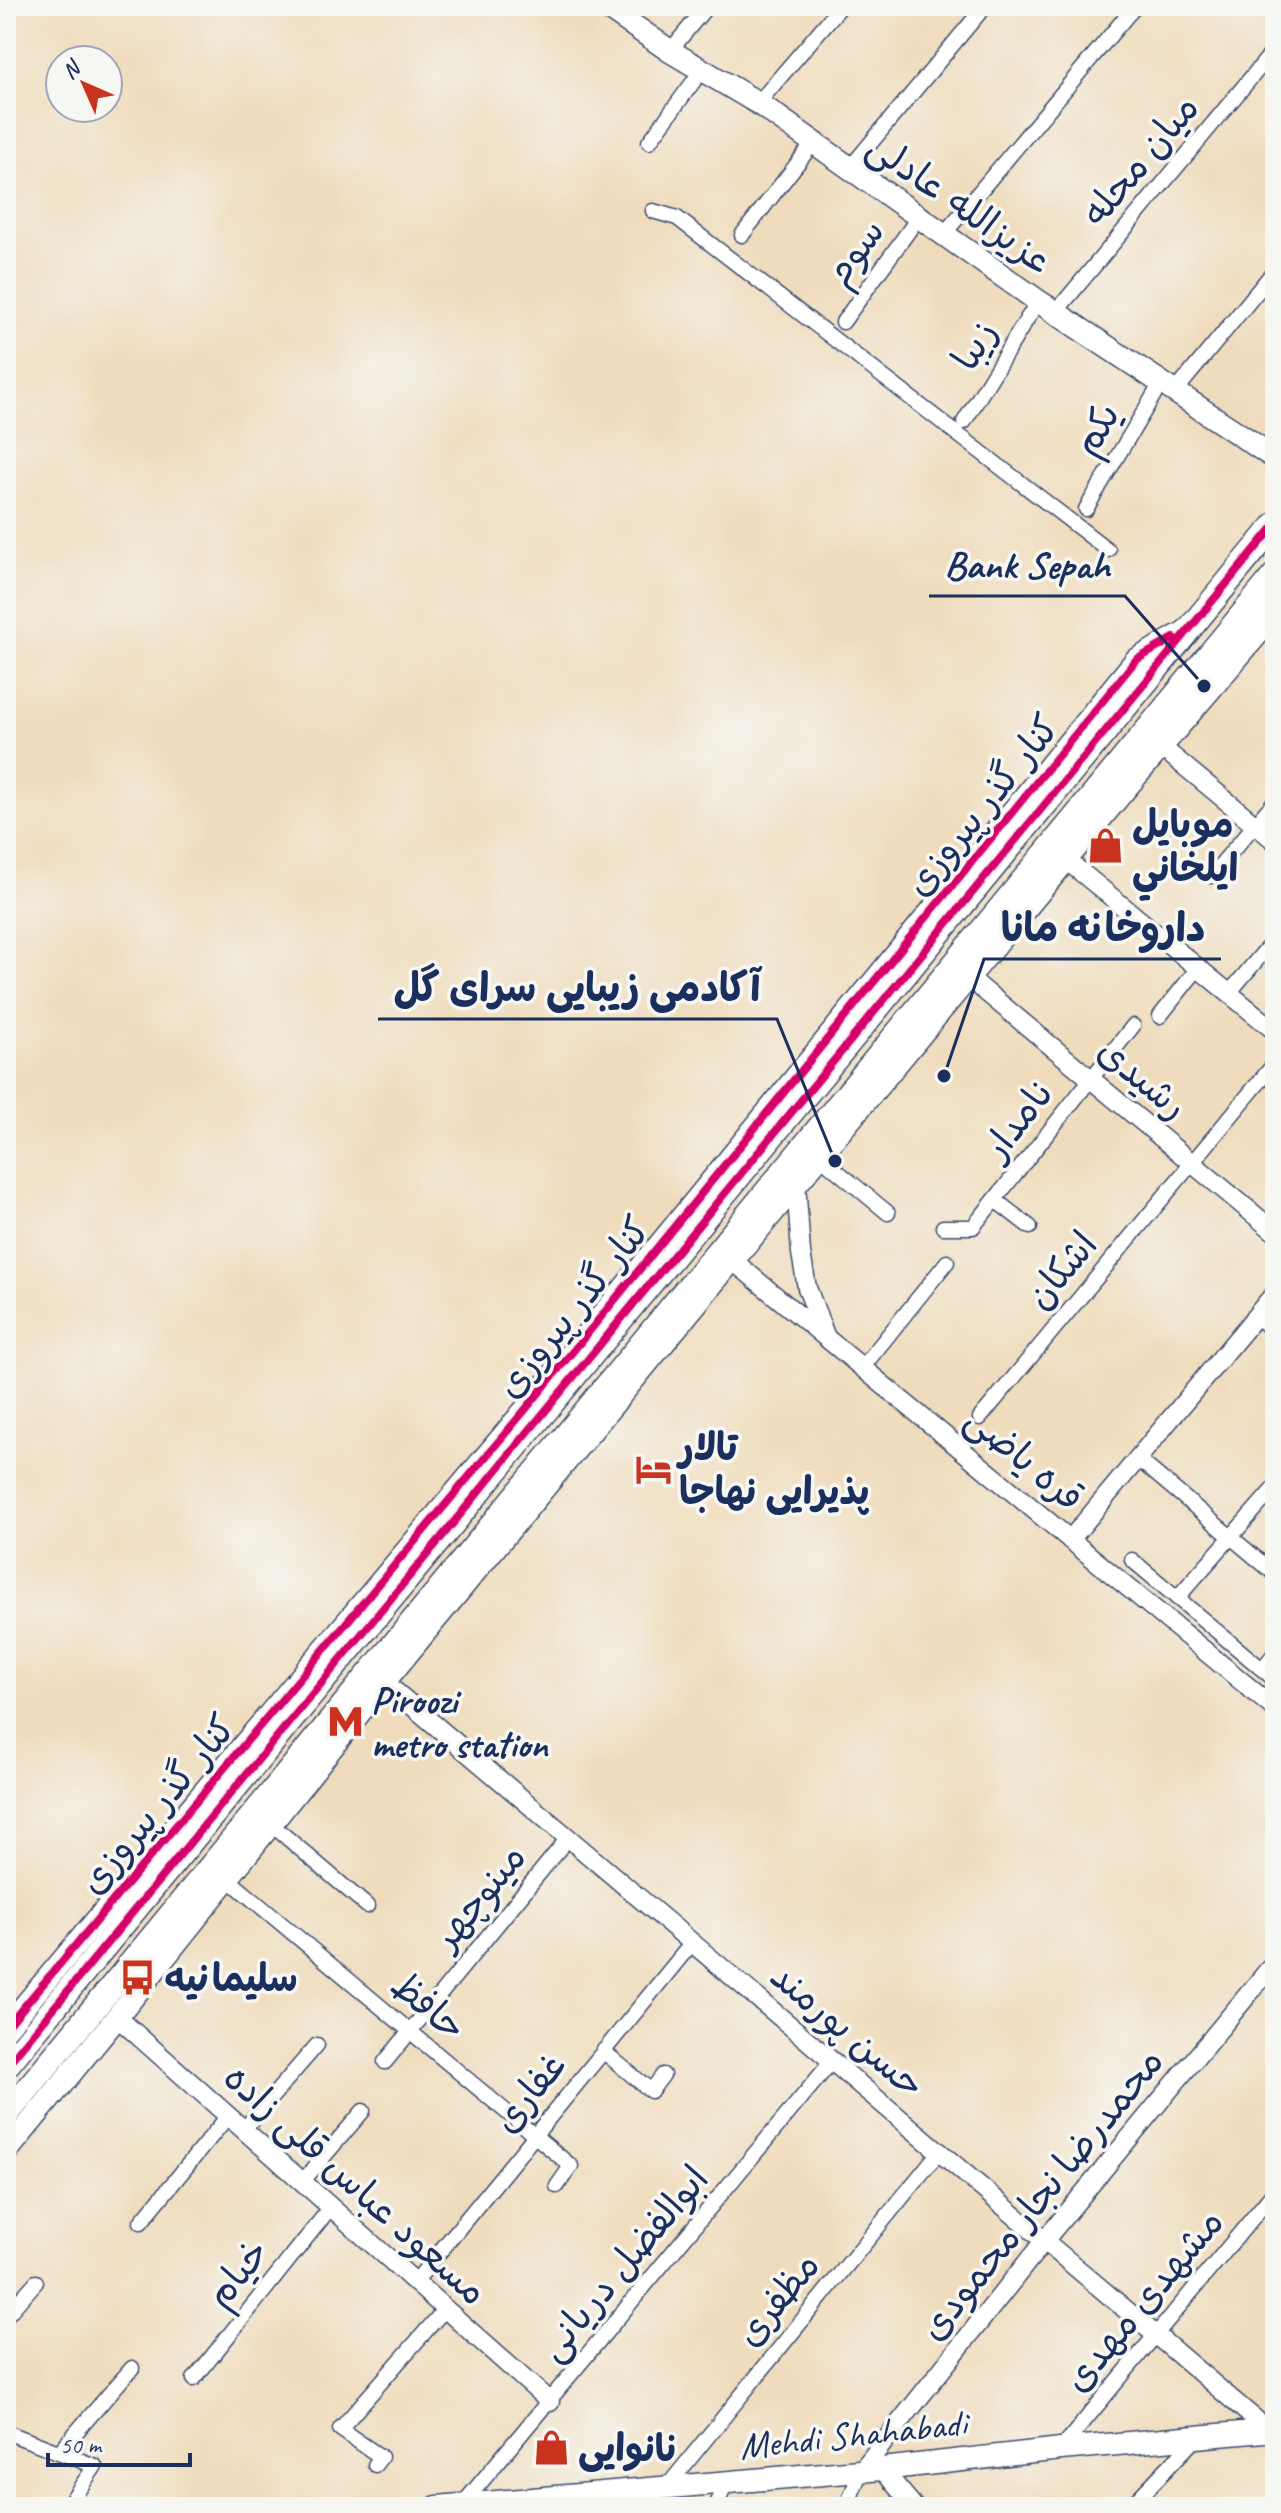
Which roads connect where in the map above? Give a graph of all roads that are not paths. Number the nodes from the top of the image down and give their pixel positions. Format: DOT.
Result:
graph roads {
  1 [pos="605,6"];
  2 [pos="707,6"];
  3 [pos="841,6"];
  4 [pos="985,6"];
  5 [pos="1135,6"];
  6 [pos="1275,49"];
  7 [pos="670,51"];
  8 [pos="702,70"];
  9 [pos="758,103"];
  10 [pos="649,142"];
  11 [pos="814,142"];
  12 [pos="849,169"];
  13 [pos="653,211"];
  14 [pos="918,218"];
  15 [pos="944,234"];
  16 [pos="742,235"];
  17 [pos="1275,270"];
  18 [pos="1046,307"];
  19 [pos="843,322"];
  20 [pos="1168,387"];
  21 [pos="964,422"];
  22 [pos="1275,458"];
  23 [pos="1086,509"];
  24 [pos="1275,525"];
  25 [pos="1108,550"];
  26 [pos="1275,575"];
  27 [pos="1275,612"];
  28 [pos="1188,630"];
  29 [pos="1160,746"];
  30 [pos="1275,801"];
  31 [pos="1255,824"];
  32 [pos="1275,841"];
  33 [pos="1065,859"];
  34 [pos="1211,876"];
  35 [pos="1267,948"];
  36 [pos="1198,968"];
  37 [pos="968,977"];
  38 [pos="1229,993"];
  39 [pos="1160,1016"];
  40 [pos="1133,1026"];
  41 [pos="1275,1031"];
  42 [pos="1275,1063"];
  43 [pos="1091,1079"];
  44 [pos="819,1156"];
  45 [pos="1192,1163"];
  46 [pos="796,1183"];
  47 [pos="995,1200"];
  48 [pos="888,1213"];
  49 [pos="943,1227"];
  50 [pos="1030,1227"];
  51 [pos="695,1231"];
  52 [pos="1275,1232"];
  53 [pos="726,1255"];
  54 [pos="947,1262"];
  55 [pos="1275,1293"];
  56 [pos="1256,1316"];
  57 [pos="1275,1332"];
  58 [pos="825,1337"];
  59 [pos="862,1368"];
  60 [pos="525,1410"];
  61 [pos="980,1418"];
  62 [pos="1138,1459"];
  63 [pos="502,1465"];
  64 [pos="1275,1487"];
  65 [pos="1232,1538"];
  66 [pos="1070,1540"];
  67 [pos="1132,1560"];
  68 [pos="1275,1574"];
  69 [pos="1177,1598"];
  70 [pos="1275,1653"];
  71 [pos="1262,1669"];
  72 [pos="377,1677"];
  73 [pos="1275,1680"];
  74 [pos="1275,1709"];
  75 [pos="272,1825"];
  76 [pos="568,1838"];
  77 [pos="219,1872"];
  78 [pos="367,1906"];
  79 [pos="692,1943"];
  80 [pos="1275,1962"];
  81 [pos="98,2000"];
  82 [pos="117,2017"];
  83 [pos="6,2028"];
  84 [pos="410,2031"];
  85 [pos="317,2045"];
  86 [pos="603,2051"];
  87 [pos="832,2061"];
  88 [pos="385,2062"];
  89 [pos="6,2066"];
  90 [pos="663,2075"];
  91 [pos="363,2111"];
  92 [pos="6,2115"];
  93 [pos="228,2116"];
  94 [pos="244,2129"];
  95 [pos="534,2137"];
  96 [pos="6,2152"];
  97 [pos="939,2152"];
  98 [pos="302,2182"];
  99 [pos="557,2186"];
  100 [pos="1275,2191"];
  101 [pos="331,2207"];
  102 [pos="141,2222"];
  103 [pos="1044,2241"];
  104 [pos="36,2282"];
  105 [pos="415,2282"];
  106 [pos="445,2309"];
  107 [pos="6,2316"];
  108 [pos="1155,2336"];
  109 [pos="132,2368"];
  110 [pos="194,2379"];
  111 [pos="550,2402"];
  112 [pos="1273,2427"];
  113 [pos="6,2432"];
  114 [pos="1197,2437"];
  115 [pos="1061,2449"];
  116 [pos="59,2452"];
  117 [pos="375,2465"];
  118 [pos="871,2470"];
  119 [pos="726,2483"];
  120 [pos="666,2488"];
  121 [pos="582,2501"];
  122 [pos="462,2505"];
  123 [pos="67,2507"];
  124 [pos="437,2507"];
  125 [pos="716,2507"];
  126 [pos="846,2507"];
  127 [pos="914,2507"];
  128 [pos="1130,2507"];
  1 -- 7 [label="main road, عزیزالله عادلی"];
  2 -- 7 [label="street"];
  3 -- 9 [label="street"];
  4 -- 12 [label="street"];
  5 -- 15 [label="street"];
  6 -- 18 [label="street, میان محله"];
  7 -- 8 [label="main road, عزیزالله عادلی"];
  8 -- 9 [label="main road, عزیزالله عادلی"];
  8 -- 10 [label="street"];
  9 -- 11 [label="main road, عزیزالله عادلی"];
  11 -- 12 [label="main road, عزیزالله عادلی"];
  11 -- 16 [label="street"];
  12 -- 14 [label="main road, عزیزالله عادلی"];
  13 -- 25 [label="street"];
  14 -- 15 [label="main road, عزیزالله عادلی"];
  14 -- 19 [label="street, سوم"];
  15 -- 18 [label="main road, عزیزالله عادلی"];
  17 -- 20 [label="street, یکم"];
  18 -- 20 [label="main road, عزیزالله عادلی"];
  18 -- 21 [label="street, زیبا"];
  20 -- 22 [label="main road, عزیزالله عادلی"];
  20 -- 23 [label="street, یکم"];
  24 -- 28 [label="main road"];
  26 -- 53 [label="main road"];
  27 -- 29 [label="main road"];
  28 -- 51 [label="main road"];
  28 -- 60 [label="main road, کنار گذر پیروزی"];
  29 -- 31 [label="street"];
  29 -- 33 [label="main road"];
  30 -- 31 [label="street"];
  31 -- 32 [label="street"];
  31 -- 34 [label="street"];
  33 -- 36 [label="street"];
  33 -- 37 [label="main road"];
  35 -- 38 [label="street"];
  36 -- 38 [label="street"];
  36 -- 39 [label="street"];
  37 -- 43 [label="street, رشیدی"];
  37 -- 44 [label="main road"];
  38 -- 41 [label="street"];
  40 -- 43 [label="street, نامدار"];
  42 -- 45 [label="street, اشکان"];
  43 -- 45 [label="street, رشیدی"];
  43 -- 47 [label="street, نامدار"];
  44 -- 46 [label="main road"];
  44 -- 48 [label="street"];
  45 -- 52 [label="street, رشیدی"];
  45 -- 61 [label="street, اشکان"];
  46 -- 53 [label="main road"];
  46 -- 58 [label="street"];
  47 -- 49 [label="street, نامدار"];
  47 -- 50 [label="street"];
  51 -- 53 [label="main road"];
  51 -- 63 [label="main road"];
  53 -- 58 [label="street, قره یاضی"];
  53 -- 72 [label="main road"];
  54 -- 59 [label="street"];
  55 -- 56 [label="street"];
  56 -- 57 [label="street"];
  56 -- 62 [label="street"];
  58 -- 59 [label="street, قره یاضی"];
  59 -- 66 [label="street, قره یاضی"];
  60 -- 63 [label="main road"];
  60 -- 83 [label="main road, کنار گذر پیروزی"];
  62 -- 65 [label="street"];
  62 -- 66 [label="street"];
  63 -- 89 [label="main road"];
  64 -- 65 [label="street"];
  65 -- 68 [label="street"];
  65 -- 69 [label="street"];
  66 -- 74 [label="street, قره یاضی"];
  67 -- 69 [label="street"];
  69 -- 71 [label="street"];
  70 -- 71 [label="street"];
  71 -- 73 [label="street"];
  72 -- 75 [label="main road"];
  72 -- 76 [label="street, حسن پورمند"];
  72 -- 77 [label="main road"];
  75 -- 77 [label="main road"];
  75 -- 78 [label="street"];
  76 -- 79 [label="street, حسن پورمند"];
  76 -- 84 [label="street, مینوچهر"];
  77 -- 81 [label="main road"];
  77 -- 82 [label="main road"];
  77 -- 84 [label="street, حافظ"];
  79 -- 86 [label="street, غفاری"];
  79 -- 87 [label="street, حسن پورمند"];
  80 -- 103 [label="street, محمدرضا نجار محمودی"];
  81 -- 82 [label="main road"];
  81 -- 92 [label="main road"];
  82 -- 93 [label="street, مسعود عباس قلی زاده"];
  82 -- 96 [label="main road"];
  84 -- 88 [label="street, مینوچهر"];
  84 -- 95 [label="street, حافظ"];
  85 -- 94 [label="street"];
  86 -- 90 [label="street"];
  86 -- 95 [label="street, غفاری"];
  87 -- 97 [label="street, حسن پورمند"];
  87 -- 111 [label="street, ابوالفضل دریانی"];
  91 -- 98 [label="street"];
  93 -- 94 [label="street, مسعود عباس قلی زاده"];
  93 -- 102 [label="street"];
  94 -- 98 [label="street, مسعود عباس قلی زاده"];
  95 -- 99 [label="street, حافظ"];
  95 -- 105 [label="street, غفاری"];
  97 -- 103 [label="street, حسن پورمند"];
  97 -- 120 [label="street, مظفری"];
  98 -- 101 [label="street, مسعود عباس قلی زاده"];
  100 -- 108 [label="street, مشهدی مهدی"];
  101 -- 105 [label="street, مسعود عباس قلی زاده"];
  101 -- 110 [label="street, خیام"];
  103 -- 108 [label="street, حسن پورمند"];
  103 -- 118 [label="street, محمدرضا نجار محمودی"];
  104 -- 107 [label="street"];
  105 -- 106 [label="street, مسعود عباس قلی زاده"];
  106 -- 111 [label="street, مسعود عباس قلی زاده"];
  106 -- 117 [label="street"];
  108 -- 112 [label="street, حسن پورمند"];
  108 -- 115 [label="street, مشهدی مهدی"];
  109 -- 116 [label="street"];
  111 -- 122 [label="street, ابوالفضل دریانی"];
  112 -- 114 [label="main road, Mehdi Shahabadi"];
  113 -- 116 [label="street"];
  114 -- 115 [label="main road, Mehdi Shahabadi"];
  114 -- 128 [label="street"];
  115 -- 118 [label="main road, Mehdi Shahabadi"];
  116 -- 123 [label="street"];
  118 -- 119 [label="main road, Mehdi Shahabadi"];
  118 -- 126 [label="street"];
  118 -- 127 [label="street"];
  119 -- 120 [label="main road, Mehdi Shahabadi"];
  119 -- 125 [label="street"];
  120 -- 121 [label="main road, Mehdi Shahabadi"];
  121 -- 122 [label="main road, Mehdi Shahabadi"];
  122 -- 124 [label="main road, Mehdi Shahabadi"];
}
